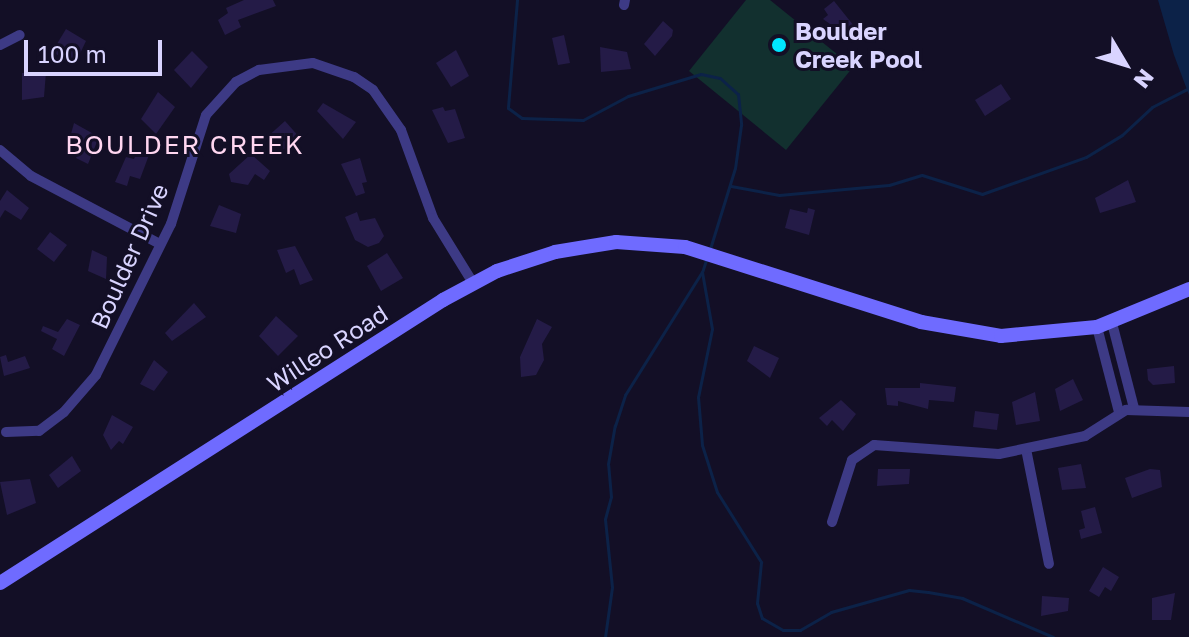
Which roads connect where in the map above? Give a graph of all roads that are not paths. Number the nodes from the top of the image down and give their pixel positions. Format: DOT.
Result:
graph roads {
  1 [pos="20,35"];
  2 [pos="0,45"];
  3 [pos="0,150"];
  4 [pos="160,244"];
  5 [pos="473,283"];
  6 [pos="1189,289"];
  7 [pos="1112,323"];
  8 [pos="1097,327"];
  9 [pos="1134,408"];
  10 [pos="1119,412"];
  11 [pos="1189,412"];
  12 [pos="6,432"];
  13 [pos="1026,449"];
  14 [pos="832,522"];
  15 [pos="1049,564"];
  16 [pos="0,583"];
  1 -- 2 [label="street"];
  3 -- 4 [label="street"];
  4 -- 5 [label="street, Boulder Drive"];
  4 -- 12 [label="street, Boulder Drive"];
  5 -- 8 [label="street, Willeo Road"];
  5 -- 16 [label="street, Willeo Road"];
  6 -- 7 [label="street, Willeo Road"];
  7 -- 8 [label="street, Willeo Road"];
  7 -- 9 [label="street"];
  8 -- 10 [label="street"];
  9 -- 10 [label="street"];
  9 -- 11 [label="street"];
  10 -- 13 [label="street"];
  13 -- 14 [label="street"];
  13 -- 15 [label="street"];
}
